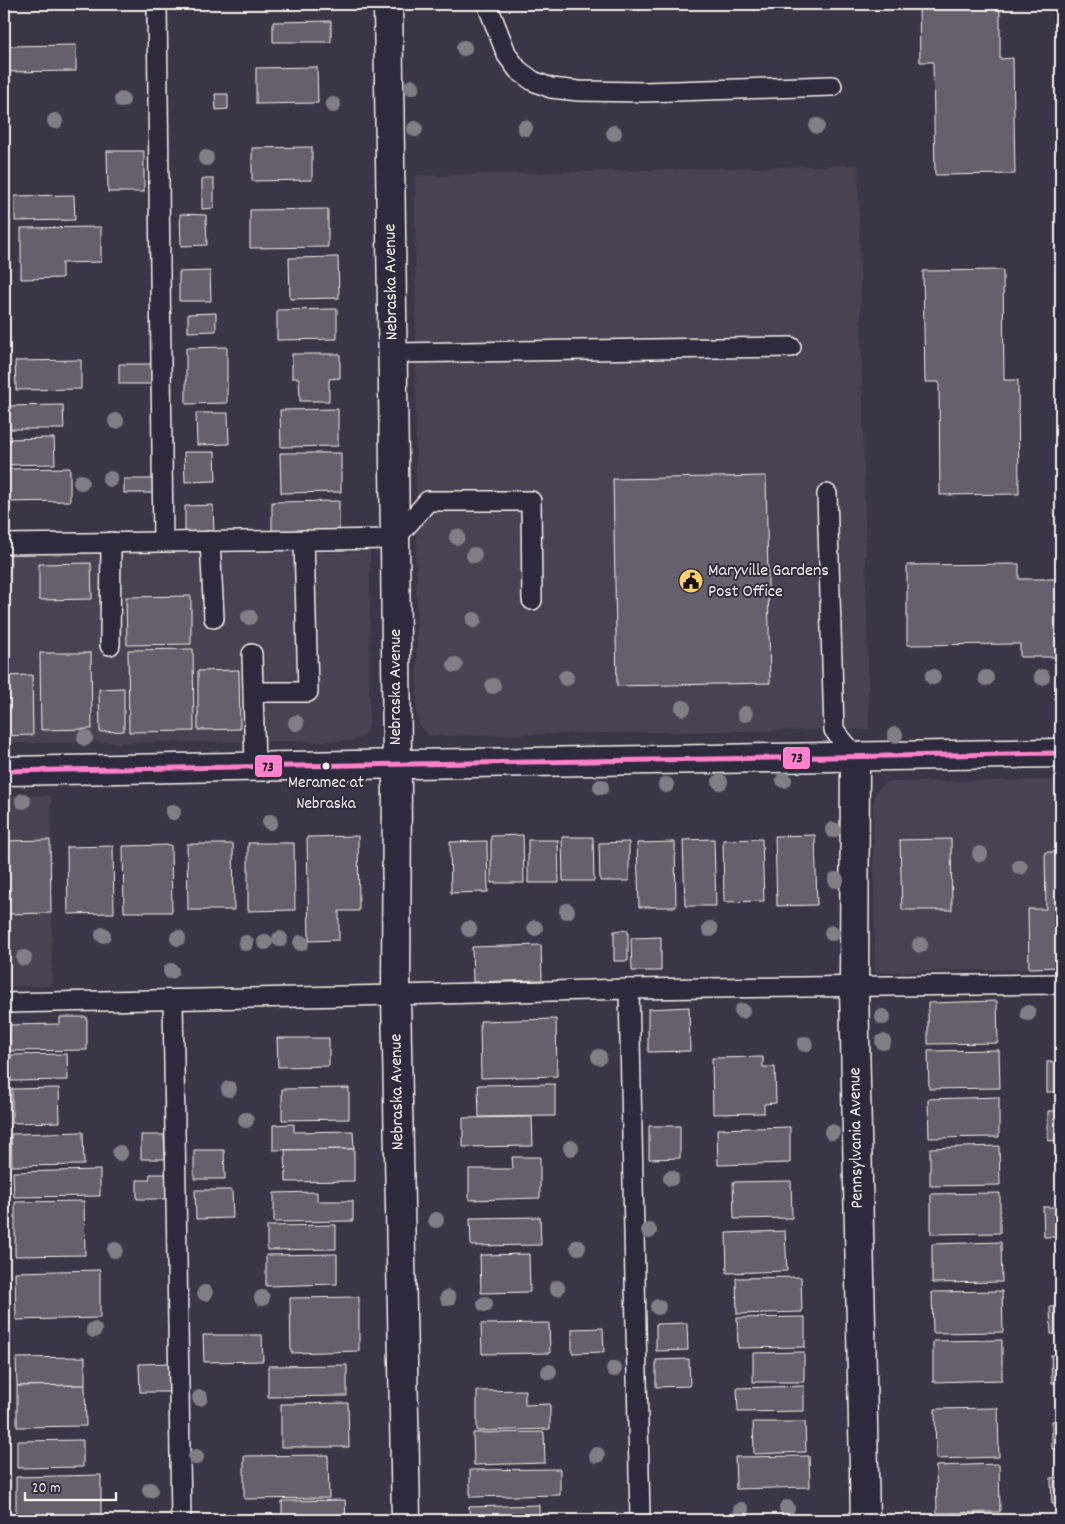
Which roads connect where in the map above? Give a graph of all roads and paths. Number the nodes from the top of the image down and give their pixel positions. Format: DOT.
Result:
graph roads {
  1 [pos="157,4"];
  2 [pos="388,4"];
  3 [pos="487,4"];
  4 [pos="832,86"];
  5 [pos="791,347"];
  6 [pos="393,353"];
  7 [pos="827,494"];
  8 [pos="395,539"];
  9 [pos="304,540"];
  10 [pos="210,541"];
  11 [pos="111,542"];
  12 [pos="163,542"];
  13 [pos="4,544"];
  14 [pos="532,600"];
  15 [pos="214,618"];
  16 [pos="110,645"];
  17 [pos="252,654"];
  18 [pos="254,692"];
  19 [pos="1061,753"];
  20 [pos="855,756"];
  21 [pos="397,764"];
  22 [pos="255,766"];
  23 [pos="4,771"];
  24 [pos="1061,984"];
  25 [pos="854,988"];
  26 [pos="629,989"];
  27 [pos="396,996"];
  28 [pos="173,1000"];
  29 [pos="4,1003"];
  30 [pos="181,1520"];
  31 [pos="406,1520"];
  32 [pos="640,1520"];
  33 [pos="864,1520"];
  1 -- 12 [label="lane"];
  2 -- 6 [label="street, Nebraska Avenue"];
  3 -- 4 [label="lane"];
  5 -- 6 [label="lane"];
  6 -- 8 [label="street, Nebraska Avenue"];
  7 -- 20 [label="lane"];
  8 -- 9 [label="lane"];
  8 -- 14 [label="lane"];
  8 -- 21 [label="street, Nebraska Avenue"];
  9 -- 10 [label="lane"];
  9 -- 18 [label="lane"];
  10 -- 12 [label="lane"];
  10 -- 15 [label="lane"];
  11 -- 12 [label="lane"];
  11 -- 13 [label="lane"];
  11 -- 16 [label="lane"];
  17 -- 18 [label="lane"];
  18 -- 22 [label="lane"];
  19 -- 20 [label="street"];
  20 -- 21 [label="street"];
  20 -- 25 [label="street, Pennsylvania Avenue"];
  21 -- 22 [label="street"];
  21 -- 27 [label="street, Nebraska Avenue"];
  22 -- 23 [label="street"];
  24 -- 25 [label="lane"];
  25 -- 26 [label="lane"];
  25 -- 33 [label="street, Pennsylvania Avenue"];
  26 -- 27 [label="lane"];
  26 -- 32 [label="lane"];
  27 -- 28 [label="lane"];
  27 -- 31 [label="street, Nebraska Avenue"];
  28 -- 29 [label="lane"];
  28 -- 30 [label="lane"];
}
